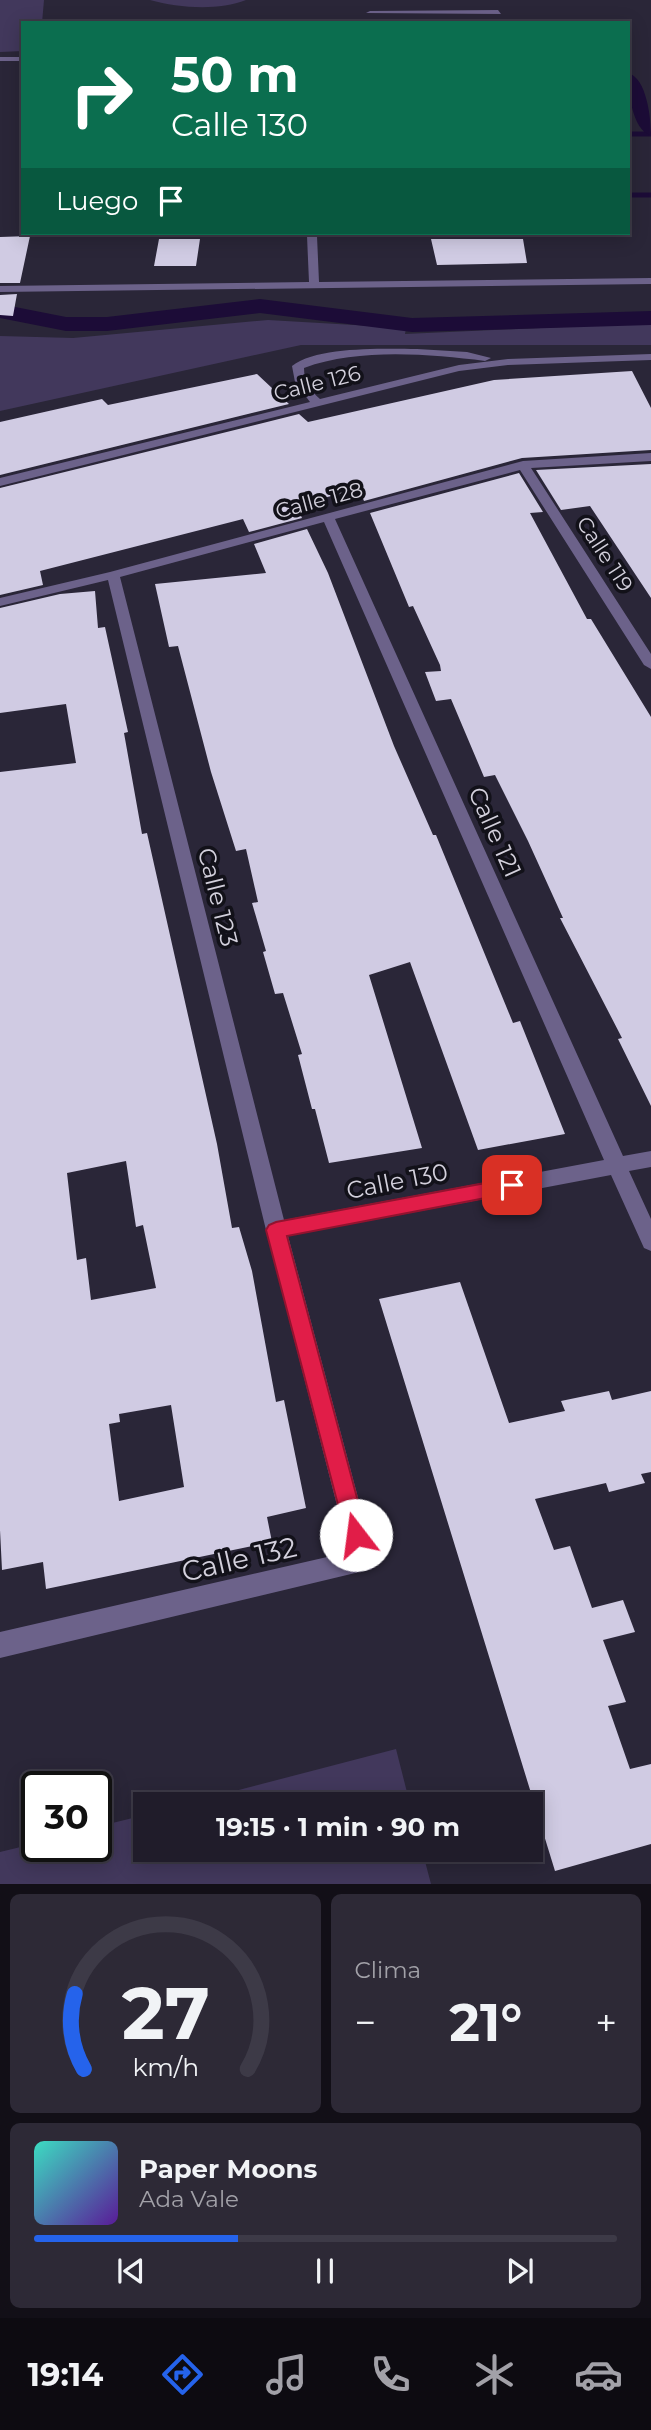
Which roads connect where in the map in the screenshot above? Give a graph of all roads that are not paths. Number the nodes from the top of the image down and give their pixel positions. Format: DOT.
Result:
graph roads {
  1 [pos="495,0"];
  2 [pos="370,12"];
  3 [pos="498,12"];
  4 [pos="501,21"];
  5 [pos="0,59"];
  6 [pos="21,59"];
  7 [pos="312,235"];
  8 [pos="651,273"];
  9 [pos="0,279"];
  10 [pos="651,281"];
  11 [pos="314,282"];
  12 [pos="0,289"];
  13 [pos="650,358"];
  14 [pos="508,362"];
  15 [pos="318,403"];
  16 [pos="651,457"];
  17 [pos="523,465"];
  18 [pos="0,482"];
  19 [pos="328,517"];
  20 [pos="113,575"];
  21 [pos="0,602"];
  22 [pos="651,665"];
  23 [pos="651,1159"];
  24 [pos="617,1166"];
  25 [pos="276,1230"];
  26 [pos="651,1242"];
  27 [pos="0,1645"];
  1 -- 3 [label="street"];
  2 -- 3 [label="street"];
  3 -- 4 [label="street"];
  5 -- 6 [label="street"];
  7 -- 11 [label="street"];
  8 -- 11 [label="street"];
  9 -- 11 [label="street"];
  10 -- 11 [label="street"];
  11 -- 12 [label="street"];
  13 -- 14 [label="street, Calle 126"];
  14 -- 15 [label="street, Calle 126"];
  14 -- 15 [label="street"];
  15 -- 18 [label="street, Calle 126"];
  16 -- 17 [label="street, Calle 128"];
  17 -- 19 [label="street, Calle 128"];
  17 -- 22 [label="street, Calle 119"];
  19 -- 20 [label="street, Calle 128"];
  19 -- 24 [label="street, Calle 121"];
  20 -- 21 [label="street, Calle 128"];
  20 -- 25 [label="street, Calle 123"];
  23 -- 24 [label="street, Calle 130"];
  24 -- 25 [label="street, Calle 130"];
  24 -- 26 [label="street, Calle 121"];
  25 -- 27 [label="street, Calle 132"];
}
